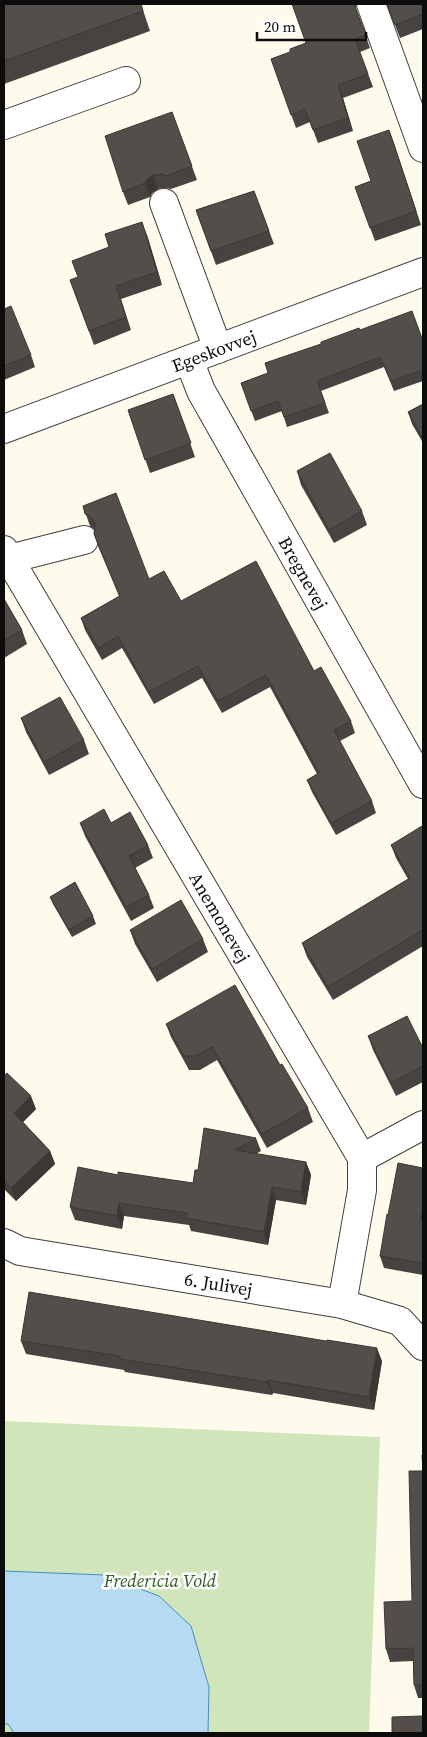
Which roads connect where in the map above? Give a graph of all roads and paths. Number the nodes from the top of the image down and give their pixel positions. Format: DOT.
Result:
graph roads {
  1 [pos="371,4"];
  2 [pos="126,81"];
  3 [pos="4,125"];
  4 [pos="423,148"];
  5 [pos="164,203"];
  6 [pos="422,275"];
  7 [pos="218,349"];
  8 [pos="189,360"];
  9 [pos="4,429"];
  10 [pos="84,540"];
  11 [pos="6,555"];
  12 [pos="423,784"];
  13 [pos="423,1125"];
  14 [pos="362,1158"];
  15 [pos="4,1243"];
  16 [pos="342,1304"];
  17 [pos="423,1346"];
  1 -- 4 [label="street"];
  2 -- 3 [label="street"];
  5 -- 7 [label="street"];
  6 -- 7 [label="street, Egeskovvej"];
  7 -- 8 [label="street, Egeskovvej"];
  8 -- 9 [label="street, Egeskovvej"];
  8 -- 12 [label="street, Bregnevej"];
  10 -- 11 [label="street"];
  11 -- 14 [label="street, Anemonevej"];
  13 -- 14 [label="street"];
  14 -- 16 [label="street"];
  15 -- 16 [label="street, 6. Julivej"];
  16 -- 17 [label="street, 6. Julivej"];
}
